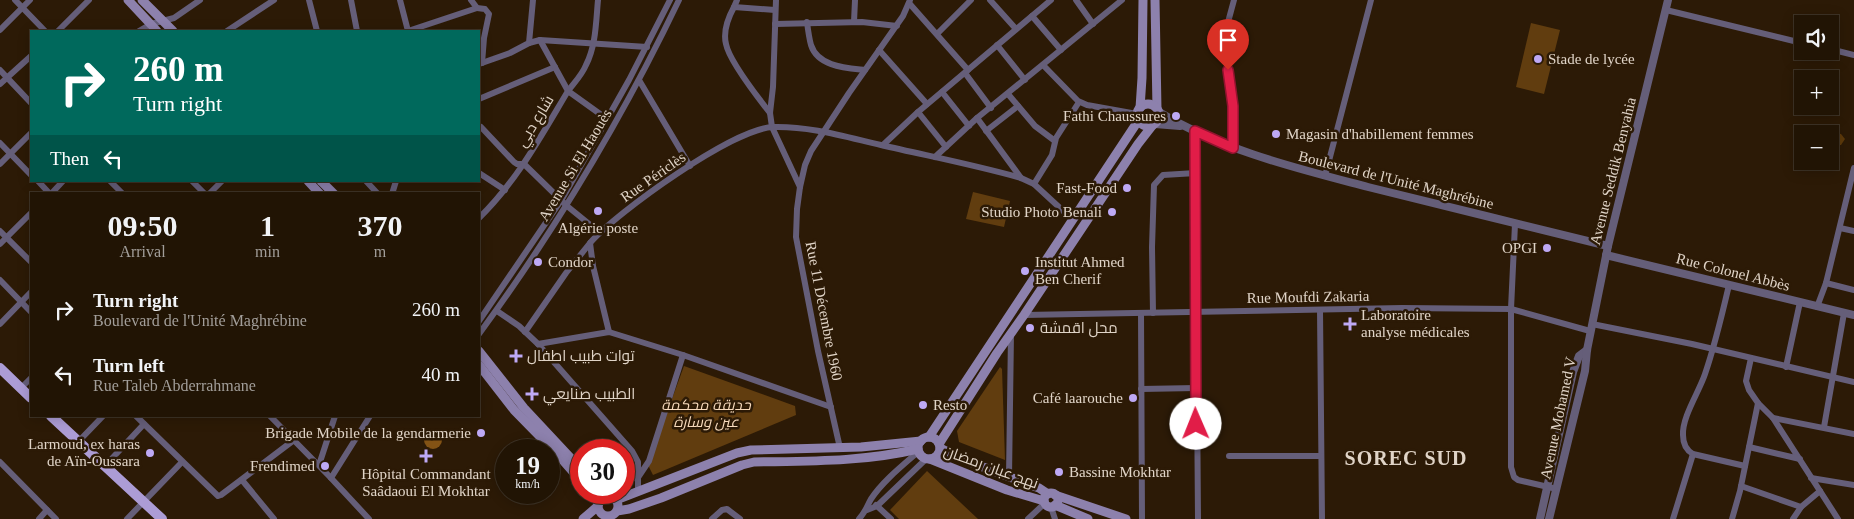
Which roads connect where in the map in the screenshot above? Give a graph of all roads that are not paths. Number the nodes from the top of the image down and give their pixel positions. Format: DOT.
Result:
graph roads {
  1 [pos="15,0"];
  2 [pos="30,0"];
  3 [pos="89,0"];
  4 [pos="128,0"];
  5 [pos="142,0"];
  6 [pos="200,0"];
  7 [pos="274,0"];
  8 [pos="309,0"];
  9 [pos="351,0"];
  10 [pos="400,0"];
  11 [pos="471,0"];
  12 [pos="532,0"];
  13 [pos="598,0"];
  14 [pos="670,0"];
  15 [pos="679,0"];
  16 [pos="737,0"];
  17 [pos="776,0"];
  18 [pos="855,0"];
  19 [pos="971,0"];
  20 [pos="990,0"];
  21 [pos="1050,0"];
  22 [pos="1076,0"];
  23 [pos="1122,0"];
  24 [pos="1143,0"];
  25 [pos="1155,0"];
  26 [pos="1234,0"];
  27 [pos="1371,0"];
  28 [pos="1668,0"];
  29 [pos="910,2"];
  30 [pos="734,7"];
  31 [pos="23,8"];
  32 [pos="477,8"];
  33 [pos="775,10"];
  34 [pos="1666,10"];
  35 [pos="1032,16"];
  36 [pos="162,21"];
  37 [pos="807,22"];
  38 [pos="854,22"];
  39 [pos="660,23"];
  40 [pos="150,24"];
  41 [pos="775,24"];
  42 [pos="1093,24"];
  43 [pos="896,26"];
  44 [pos="666,27"];
  45 [pos="1016,29"];
  46 [pos="0,30"];
  47 [pos="44,30"];
  48 [pos="59,30"];
  49 [pos="141,30"];
  50 [pos="157,30"];
  51 [pos="172,30"];
  52 [pos="229,30"];
  53 [pos="317,30"];
  54 [pos="357,30"];
  55 [pos="408,30"];
  56 [pos="411,30"];
  57 [pos="937,34"];
  58 [pos="540,40"];
  59 [pos="1794,41"];
  60 [pos="594,42"];
  61 [pos="529,43"];
  62 [pos="997,45"];
  63 [pos="647,47"];
  64 [pos="879,50"];
  65 [pos="1061,50"];
  66 [pos="1839,51"];
  67 [pos="1854,55"];
  68 [pos="30,57"];
  69 [pos="480,64"];
  70 [pos="1043,64"];
  71 [pos="555,67"];
  72 [pos="0,70"];
  73 [pos="866,70"];
  74 [pos="966,71"];
  75 [pos="6,78"];
  76 [pos="639,80"];
  77 [pos="1025,80"];
  78 [pos="0,84"];
  79 [pos="568,91"];
  80 [pos="942,92"];
  81 [pos="1008,94"];
  82 [pos="480,99"];
  83 [pos="30,102"];
  84 [pos="1079,102"];
  85 [pos="927,104"];
  86 [pos="1018,106"];
  87 [pos="991,108"];
  88 [pos="1158,111"];
  89 [pos="918,112"];
  90 [pos="770,113"];
  91 [pos="1139,114"];
  92 [pos="977,118"];
  93 [pos="607,119"];
  94 [pos="1154,125"];
  95 [pos="969,126"];
  96 [pos="1182,126"];
  97 [pos="481,127"];
  98 [pos="772,127"];
  99 [pos="824,131"];
  100 [pos="986,131"];
  101 [pos="1195,131"];
  102 [pos="30,134"];
  103 [pos="1055,141"];
  104 [pos="0,143"];
  105 [pos="883,145"];
  106 [pos="946,147"];
  107 [pos="1233,148"];
  108 [pos="11,154"];
  109 [pos="935,156"];
  110 [pos="0,164"];
  111 [pos="524,164"];
  112 [pos="690,166"];
  113 [pos="1854,168"];
  114 [pos="1196,173"];
  115 [pos="30,174"];
  116 [pos="480,175"];
  117 [pos="1326,176"];
  118 [pos="1021,178"];
  119 [pos="39,182"];
  120 [pos="62,182"];
  121 [pos="111,182"];
  122 [pos="193,182"];
  123 [pos="221,182"];
  124 [pos="309,182"];
  125 [pos="322,182"];
  126 [pos="367,182"];
  127 [pos="1034,184"];
  128 [pos="800,187"];
  129 [pos="505,190"];
  130 [pos="48,192"];
  131 [pos="52,192"];
  132 [pos="121,192"];
  133 [pos="203,192"];
  134 [pos="211,192"];
  135 [pos="318,192"];
  136 [pos="332,192"];
  137 [pos="376,192"];
  138 [pos="562,199"];
  139 [pos="567,206"];
  140 [pos="30,214"];
  141 [pos="480,217"];
  142 [pos="1073,220"];
  143 [pos="1516,224"];
  144 [pos="1840,228"];
  145 [pos="0,231"];
  146 [pos="1854,231"];
  147 [pos="599,232"];
  148 [pos="6,237"];
  149 [pos="590,243"];
  150 [pos="0,244"];
  151 [pos="1608,246"];
  152 [pos="1606,255"];
  153 [pos="30,261"];
  154 [pos="0,280"];
  155 [pos="1826,283"];
  156 [pos="1729,285"];
  157 [pos="1854,290"];
  158 [pos="30,293"];
  159 [pos="1024,294"];
  160 [pos="1033,301"];
  161 [pos="21,302"];
  162 [pos="1800,302"];
  163 [pos="1817,307"];
  164 [pos="1511,309"];
  165 [pos="1320,310"];
  166 [pos="30,311"];
  167 [pos="497,311"];
  168 [pos="1196,311"];
  169 [pos="1141,313"];
  170 [pos="1153,313"];
  171 [pos="1844,313"];
  172 [pos="1024,315"];
  173 [pos="1854,315"];
  174 [pos="480,320"];
  175 [pos="0,324"];
  176 [pos="1591,327"];
  177 [pos="525,332"];
  178 [pos="609,332"];
  179 [pos="1012,332"];
  180 [pos="480,333"];
  181 [pos="538,344"];
  182 [pos="1713,349"];
  183 [pos="1586,350"];
  184 [pos="480,352"];
  185 [pos="683,355"];
  186 [pos="1751,358"];
  187 [pos="480,365"];
  188 [pos="1786,367"];
  189 [pos="0,368"];
  190 [pos="1833,377"];
  191 [pos="30,379"];
  192 [pos="1854,382"];
  193 [pos="21,388"];
  194 [pos="1196,388"];
  195 [pos="1141,389"];
  196 [pos="30,397"];
  197 [pos="1758,403"];
  198 [pos="831,407"];
  199 [pos="52,417"];
  200 [pos="102,417"];
  201 [pos="137,417"];
  202 [pos="271,417"];
  203 [pos="334,417"];
  204 [pos="369,417"];
  205 [pos="1773,418"];
  206 [pos="144,424"];
  207 [pos="1824,427"];
  208 [pos="1854,434"];
  209 [pos="294,440"];
  210 [pos="78,442"];
  211 [pos="921,445"];
  212 [pos="939,446"];
  213 [pos="1749,447"];
  214 [pos="840,448"];
  215 [pos="1693,454"];
  216 [pos="1230,456"];
  217 [pos="1321,456"];
  218 [pos="570,457"];
  219 [pos="928,459"];
  220 [pos="1800,459"];
  221 [pos="0,462"];
  222 [pos="182,462"];
  223 [pos="319,465"];
  224 [pos="1745,466"];
  225 [pos="104,467"];
  226 [pos="570,469"];
  227 [pos="1009,477"];
  228 [pos="331,478"];
  229 [pos="1811,478"];
  230 [pos="637,479"];
  231 [pos="242,480"];
  232 [pos="1854,485"];
  233 [pos="1741,486"];
  234 [pos="1548,487"];
  235 [pos="1557,489"];
  236 [pos="638,491"];
  237 [pos="1820,491"];
  238 [pos="635,492"];
  239 [pos="871,500"];
  240 [pos="1050,501"];
  241 [pos="143,502"];
  242 [pos="596,504"];
  243 [pos="601,504"];
  244 [pos="617,504"];
  245 [pos="877,506"];
  246 [pos="1801,507"];
  247 [pos="47,510"];
  248 [pos="867,510"];
  249 [pos="617,511"];
  250 [pos="604,517"];
  251 [pos="38,519"];
  252 [pos="56,519"];
  253 [pos="127,519"];
  254 [pos="162,519"];
  255 [pos="274,519"];
  256 [pos="369,519"];
  257 [pos="583,519"];
  258 [pos="712,519"];
  259 [pos="740,519"];
  260 [pos="859,519"];
  261 [pos="891,519"];
  262 [pos="1028,519"];
  263 [pos="1055,519"];
  264 [pos="1088,519"];
  265 [pos="1126,519"];
  266 [pos="1142,519"];
  267 [pos="1198,519"];
  268 [pos="1322,519"];
  269 [pos="1540,519"];
  270 [pos="1549,519"];
  271 [pos="1673,519"];
  272 [pos="1732,519"];
  273 [pos="1793,519"];
  274 [pos="1838,519"];
  1 -- 31 [label="street"];
  2 -- 31 [label="street"];
  3 -- 48 [label="street"];
  4 -- 40 [label="main road"];
  5 -- 36 [label="main road"];
  6 -- 36 [label="street"];
  7 -- 52 [label="street"];
  8 -- 53 [label="street"];
  9 -- 54 [label="street"];
  10 -- 55 [label="street"];
  11 -- 32 [label="street"];
  12 -- 61 [label="street"];
  13 -- 60 [label="street"];
  14 -- 39 [label="street, Avenue Si El Haouès"];
  15 -- 44 [label="street, Avenue Si El Haouès"];
  16 -- 30 [label="street"];
  17 -- 33 [label="street"];
  18 -- 38 [label="street"];
  19 -- 57 [label="street"];
  20 -- 45 [label="street"];
  21 -- 35 [label="street"];
  22 -- 42 [label="street"];
  23 -- 42 [label="street"];
  24 -- 91 [label="main road"];
  25 -- 88 [label="main road"];
  26 -- 107 [label="street"];
  27 -- 117 [label="street"];
  28 -- 34 [label="street, Avenue Seddik Benyahia"];
  29 -- 43 [label="street, Rue 11 Décembre 1960"];
  29 -- 57 [label="street"];
  30 -- 33 [label="street"];
  30 -- 90 [label="street"];
  31 -- 46 [label="street"];
  31 -- 47 [label="street"];
  32 -- 56 [label="street"];
  32 -- 69 [label="street"];
  33 -- 41 [label="street"];
  34 -- 59 [label="street"];
  34 -- 151 [label="street, Avenue Seddik Benyahia"];
  35 -- 45 [label="street"];
  35 -- 65 [label="street"];
  36 -- 40 [label="street"];
  36 -- 51 [label="main road"];
  37 -- 38 [label="street"];
  37 -- 41 [label="street"];
  37 -- 73 [label="street"];
  38 -- 43 [label="street"];
  39 -- 44 [label="street"];
  39 -- 63 [label="street, Avenue Si El Haouès"];
  40 -- 49 [label="street"];
  40 -- 50 [label="main road"];
  41 -- 90 [label="street"];
  42 -- 65 [label="street"];
  43 -- 64 [label="street, Rue 11 Décembre 1960"];
  44 -- 76 [label="street, Avenue Si El Haouès"];
  45 -- 62 [label="street"];
  57 -- 74 [label="street"];
  58 -- 60 [label="street"];
  58 -- 61 [label="street"];
  58 -- 71 [label="street, شارع دبي"];
  60 -- 63 [label="street"];
  60 -- 79 [label="street"];
  61 -- 69 [label="street"];
  62 -- 74 [label="street"];
  62 -- 77 [label="street"];
  63 -- 93 [label="street, Avenue Si El Haouès"];
  64 -- 73 [label="street, Rue 11 Décembre 1960"];
  64 -- 85 [label="street"];
  65 -- 70 [label="street"];
  66 -- 67 [label="street"];
  68 -- 75 [label="street"];
  70 -- 77 [label="street"];
  70 -- 84 [label="street"];
  71 -- 79 [label="street, شارع دبي"];
  71 -- 82 [label="street"];
  72 -- 75 [label="street"];
  73 -- 99 [label="street, Rue 11 Décembre 1960"];
  74 -- 80 [label="street"];
  74 -- 87 [label="street"];
  75 -- 78 [label="street"];
  75 -- 83 [label="street"];
  76 -- 112 [label="street"];
  76 -- 139 [label="street, Avenue Si El Haouès"];
  77 -- 81 [label="street"];
  79 -- 93 [label="street"];
  79 -- 111 [label="street, شارع دبي"];
  80 -- 85 [label="street"];
  80 -- 95 [label="street"];
  81 -- 86 [label="street"];
  81 -- 87 [label="street"];
  84 -- 91 [label="street"];
  84 -- 103 [label="street"];
  85 -- 89 [label="street"];
  86 -- 100 [label="street"];
  86 -- 103 [label="street"];
  87 -- 92 [label="street"];
  88 -- 91 [label="main road"];
  88 -- 94 [label="main road"];
  88 -- 96 [label="street, Boulevard de l'Unité Maghrébine"];
  89 -- 105 [label="street"];
  89 -- 106 [label="street"];
  90 -- 98 [label="street"];
  91 -- 94 [label="main road"];
  91 -- 142 [label="main road"];
  92 -- 95 [label="street"];
  92 -- 100 [label="street"];
  93 -- 138 [label="street, Avenue Si El Haouès"];
  94 -- 96 [label="street, Boulevard de l'Unité Maghrébine"];
  94 -- 160 [label="main road"];
  95 -- 106 [label="street"];
  96 -- 101 [label="street, Boulevard de l'Unité Maghrébine"];
  97 -- 111 [label="street"];
  98 -- 99 [label="street, Rue Périclès"];
  98 -- 112 [label="street, Rue Périclès"];
  98 -- 128 [label="street"];
  99 -- 105 [label="street, Rue Périclès"];
  99 -- 128 [label="street, Rue 11 Décembre 1960"];
  100 -- 118 [label="street"];
  101 -- 107 [label="street, Boulevard de l'Unité Maghrébine"];
  101 -- 114 [label="street"];
  102 -- 108 [label="street"];
  103 -- 127 [label="street"];
  104 -- 108 [label="street"];
  105 -- 109 [label="street, Rue Périclès"];
  106 -- 109 [label="street"];
  107 -- 117 [label="street, Boulevard de l'Unité Maghrébine"];
  108 -- 110 [label="street"];
  108 -- 115 [label="street"];
  109 -- 118 [label="street, Rue Périclès"];
  111 -- 129 [label="street, شارع دبي"];
  111 -- 138 [label="street"];
  112 -- 147 [label="street, Rue Périclès"];
  113 -- 144 [label="street"];
  114 -- 168 [label="street"];
  114 -- 170 [label="street"];
  116 -- 129 [label="street"];
  117 -- 143 [label="street, Boulevard de l'Unité Maghrébine"];
  118 -- 127 [label="street, Rue Périclès"];
  119 -- 130 [label="street"];
  120 -- 131 [label="street"];
  121 -- 132 [label="street"];
  122 -- 133 [label="street"];
  123 -- 134 [label="street"];
  124 -- 135 [label="main road"];
  125 -- 136 [label="main road"];
  126 -- 137 [label="street"];
  127 -- 142 [label="street, Rue Périclès"];
  128 -- 198 [label="street, Rue 11 Décembre 1960"];
  129 -- 141 [label="street, شارع دبي"];
  138 -- 139 [label="street"];
  138 -- 174 [label="street, Avenue Si El Haouès"];
  139 -- 147 [label="street"];
  139 -- 167 [label="street, Avenue Si El Haouès"];
  140 -- 148 [label="street"];
  142 -- 159 [label="main road"];
  143 -- 151 [label="street, Boulevard de l'Unité Maghrébine"];
  143 -- 164 [label="street"];
  144 -- 146 [label="street"];
  144 -- 155 [label="street"];
  145 -- 148 [label="street"];
  147 -- 149 [label="street, Rue Périclès"];
  148 -- 150 [label="street"];
  148 -- 153 [label="street"];
  149 -- 177 [label="street, Rue Périclès"];
  149 -- 178 [label="street"];
  151 -- 152 [label="street, Avenue Seddik Benyahia"];
  152 -- 156 [label="street, Rue Colonel Abbès"];
  152 -- 176 [label="street, Avenue Seddik Benyahia"];
  154 -- 161 [label="street"];
  155 -- 157 [label="street"];
  155 -- 163 [label="street"];
  156 -- 162 [label="street, Rue Colonel Abbès"];
  156 -- 182 [label="street"];
  158 -- 161 [label="street"];
  159 -- 160 [label="main road"];
  159 -- 211 [label="main road"];
  160 -- 172 [label="main road"];
  161 -- 166 [label="street"];
  161 -- 175 [label="street"];
  162 -- 163 [label="street, Rue Colonel Abbès"];
  162 -- 188 [label="street"];
  163 -- 171 [label="street, Rue Colonel Abbès"];
  164 -- 165 [label="street, Rue Moufdi Zakaria"];
  164 -- 176 [label="street, Rue Moufdi Zakaria"];
  164 -- 234 [label="street"];
  165 -- 168 [label="street, Rue Moufdi Zakaria"];
  165 -- 217 [label="street"];
  167 -- 177 [label="street"];
  167 -- 180 [label="street, Avenue Si El Haouès"];
  168 -- 170 [label="street, Rue Moufdi Zakaria"];
  168 -- 194 [label="street"];
  169 -- 170 [label="street, Rue Moufdi Zakaria"];
  169 -- 172 [label="street, Rue Moufdi Zakaria"];
  169 -- 195 [label="street"];
  171 -- 173 [label="street, Rue Colonel Abbès"];
  171 -- 190 [label="street"];
  172 -- 179 [label="main road"];
  176 -- 182 [label="street, Rue Moufdi Zakaria"];
  176 -- 183 [label="street, Avenue Seddik Benyahia"];
  177 -- 181 [label="street"];
  178 -- 181 [label="street"];
  178 -- 185 [label="street"];
  179 -- 212 [label="main road"];
  179 -- 227 [label="street"];
  181 -- 230 [label="street"];
  182 -- 186 [label="street, Rue Moufdi Zakaria"];
  182 -- 215 [label="street"];
  183 -- 234 [label="street, Avenue Mohamed V"];
  183 -- 235 [label="street, Avenue Mohamed V"];
  184 -- 218 [label="main road"];
  185 -- 198 [label="street"];
  185 -- 230 [label="street"];
  186 -- 188 [label="street, Rue Moufdi Zakaria"];
  186 -- 197 [label="street"];
  187 -- 226 [label="main road"];
  188 -- 190 [label="street, Rue Moufdi Zakaria"];
  189 -- 193 [label="main road"];
  190 -- 192 [label="street, Rue Moufdi Zakaria"];
  190 -- 207 [label="street"];
  191 -- 193 [label="street"];
  193 -- 196 [label="main road"];
  194 -- 195 [label="street"];
  194 -- 267 [label="street"];
  195 -- 266 [label="street"];
  197 -- 205 [label="street"];
  197 -- 213 [label="street"];
  198 -- 214 [label="street, Rue 11 Décembre 1960"];
  199 -- 210 [label="main road"];
  200 -- 210 [label="street"];
  201 -- 206 [label="street"];
  202 -- 209 [label="street"];
  203 -- 223 [label="street"];
  204 -- 228 [label="street"];
  205 -- 207 [label="street"];
  205 -- 220 [label="street"];
  206 -- 222 [label="street"];
  206 -- 225 [label="street"];
  207 -- 208 [label="street"];
  209 -- 223 [label="street"];
  209 -- 231 [label="street"];
  210 -- 225 [label="main road"];
  211 -- 212 [label="main road, نهج عبان رمضان"];
  211 -- 214 [label="main road"];
  211 -- 219 [label="main road, نهج عبان رمضان"];
  211 -- 239 [label="street"];
  211 -- 249 [label="main road"];
  212 -- 219 [label="main road"];
  212 -- 227 [label="main road, نهج عبان رمضان"];
  213 -- 220 [label="street"];
  213 -- 224 [label="street"];
  214 -- 236 [label="main road"];
  215 -- 224 [label="street"];
  215 -- 271 [label="street"];
  216 -- 217 [label="street"];
  217 -- 268 [label="street"];
  219 -- 240 [label="main road, نهج عبان رمضان"];
  219 -- 245 [label="street"];
  220 -- 229 [label="street"];
  221 -- 247 [label="street"];
  222 -- 231 [label="street"];
  222 -- 241 [label="street"];
  223 -- 228 [label="street"];
  224 -- 233 [label="street"];
  225 -- 241 [label="main road"];
  227 -- 240 [label="main road, نهج عبان رمضان"];
  228 -- 256 [label="street"];
  229 -- 232 [label="street"];
  229 -- 237 [label="street"];
  230 -- 236 [label="street"];
  231 -- 255 [label="street"];
  233 -- 246 [label="street"];
  233 -- 272 [label="street"];
  234 -- 235 [label="street"];
  234 -- 269 [label="street, Avenue Mohamed V"];
  235 -- 270 [label="street, Avenue Mohamed V"];
  236 -- 238 [label="main road"];
  237 -- 246 [label="street"];
  237 -- 274 [label="street"];
  239 -- 245 [label="street"];
  239 -- 248 [label="street"];
  240 -- 262 [label="street"];
  240 -- 263 [label="street"];
  240 -- 264 [label="main road, نهج عبان رمضان"];
  240 -- 265 [label="main road, نهج عبان رمضان"];
  241 -- 253 [label="street"];
  241 -- 254 [label="main road"];
  242 -- 257 [label="main road"];
  243 -- 250 [label="main road"];
  244 -- 249 [label="main road"];
  245 -- 248 [label="street"];
  245 -- 261 [label="street"];
  246 -- 273 [label="street"];
  247 -- 251 [label="street"];
  247 -- 252 [label="street"];
  248 -- 260 [label="street"];
  249 -- 250 [label="main road"];
  258 -- 259 [label="street"];
}
